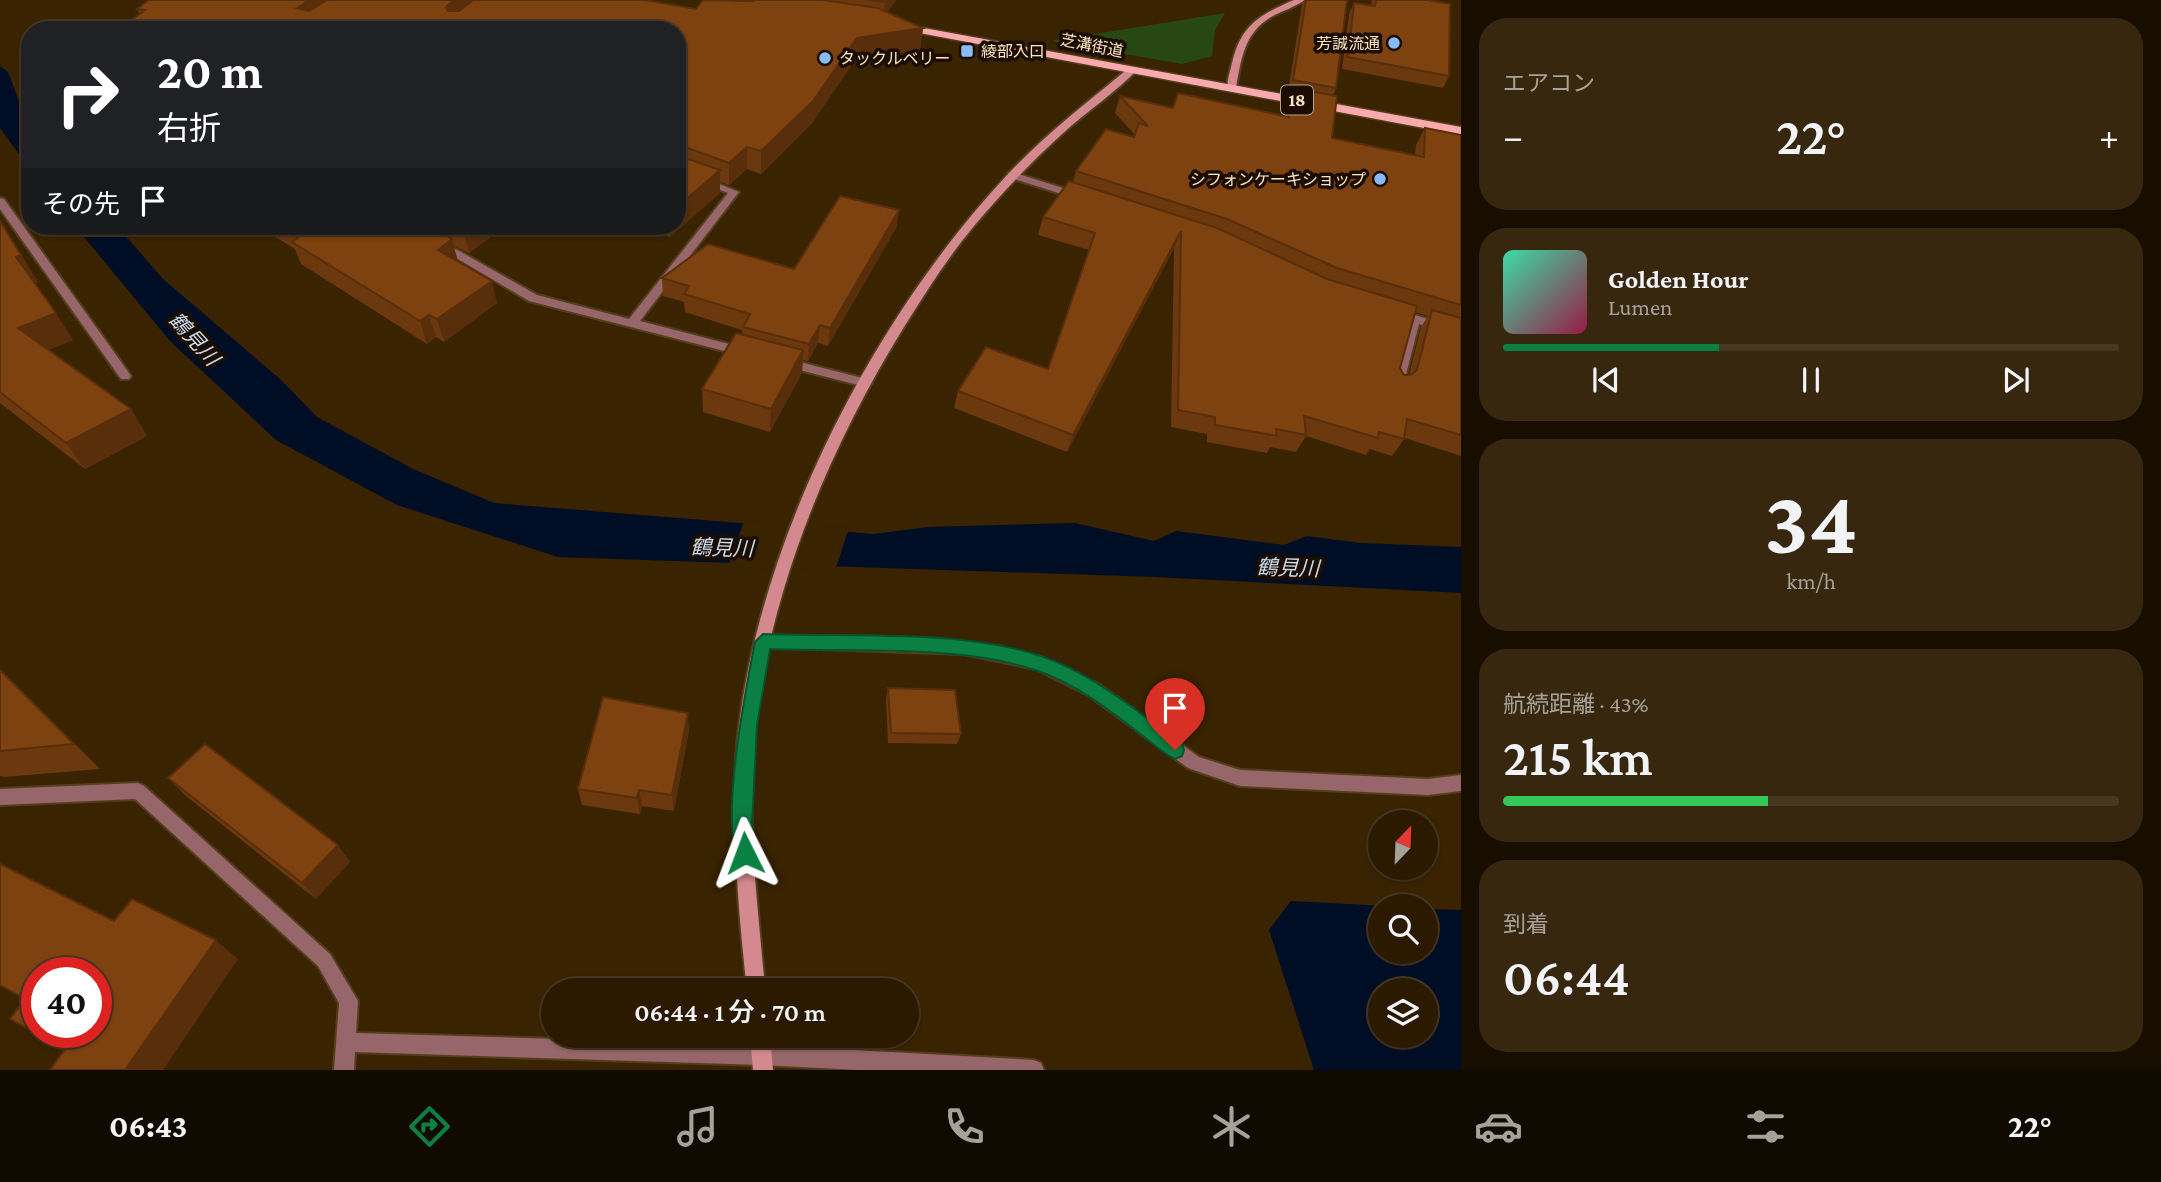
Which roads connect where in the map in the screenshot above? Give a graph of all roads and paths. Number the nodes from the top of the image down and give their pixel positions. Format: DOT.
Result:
graph roads {
  1 [pos="1301,0"];
  2 [pos="885,25"];
  3 [pos="1133,69"];
  4 [pos="1231,88"];
  5 [pos="1461,131"];
  6 [pos="686,173"];
  7 [pos="1012,175"];
  8 [pos="1088,200"];
  9 [pos="0,201"];
  10 [pos="21,230"];
  11 [pos="24,235"];
  12 [pos="423,235"];
  13 [pos="1388,311"];
  14 [pos="1415,319"];
  15 [pos="632,323"];
  16 [pos="1461,333"];
  17 [pos="762,357"];
  18 [pos="775,360"];
  19 [pos="125,376"];
  20 [pos="866,383"];
  21 [pos="1397,386"];
  22 [pos="763,642"];
  23 [pos="1461,783"];
  24 [pos="0,797"];
  25 [pos="755,978"];
  26 [pos="347,1042"];
  27 [pos="762,1054"];
  28 [pos="344,1070"];
  29 [pos="1034,1070"];
  1 -- 4 [label="street"];
  2 -- 3 [label="main road, 芝溝街道 / 18"];
  3 -- 4 [label="main road, 芝溝街道 / 18"];
  3 -- 7 [label="street"];
  4 -- 5 [label="main road, 芝溝街道 / 18"];
  6 -- 15 [label="street"];
  7 -- 8 [label="street"];
  7 -- 20 [label="street"];
  9 -- 10 [label="street"];
  11 -- 19 [label="street"];
  12 -- 15 [label="street"];
  13 -- 14 [label="street"];
  14 -- 16 [label="street"];
  14 -- 21 [label="street"];
  15 -- 17 [label="street"];
  18 -- 20 [label="street"];
  20 -- 22 [label="street"];
  22 -- 23 [label="street"];
  22 -- 25 [label="street"];
  24 -- 26 [label="street"];
  26 -- 27 [label="street"];
  26 -- 28 [label="street"];
  27 -- 29 [label="street"];
}
